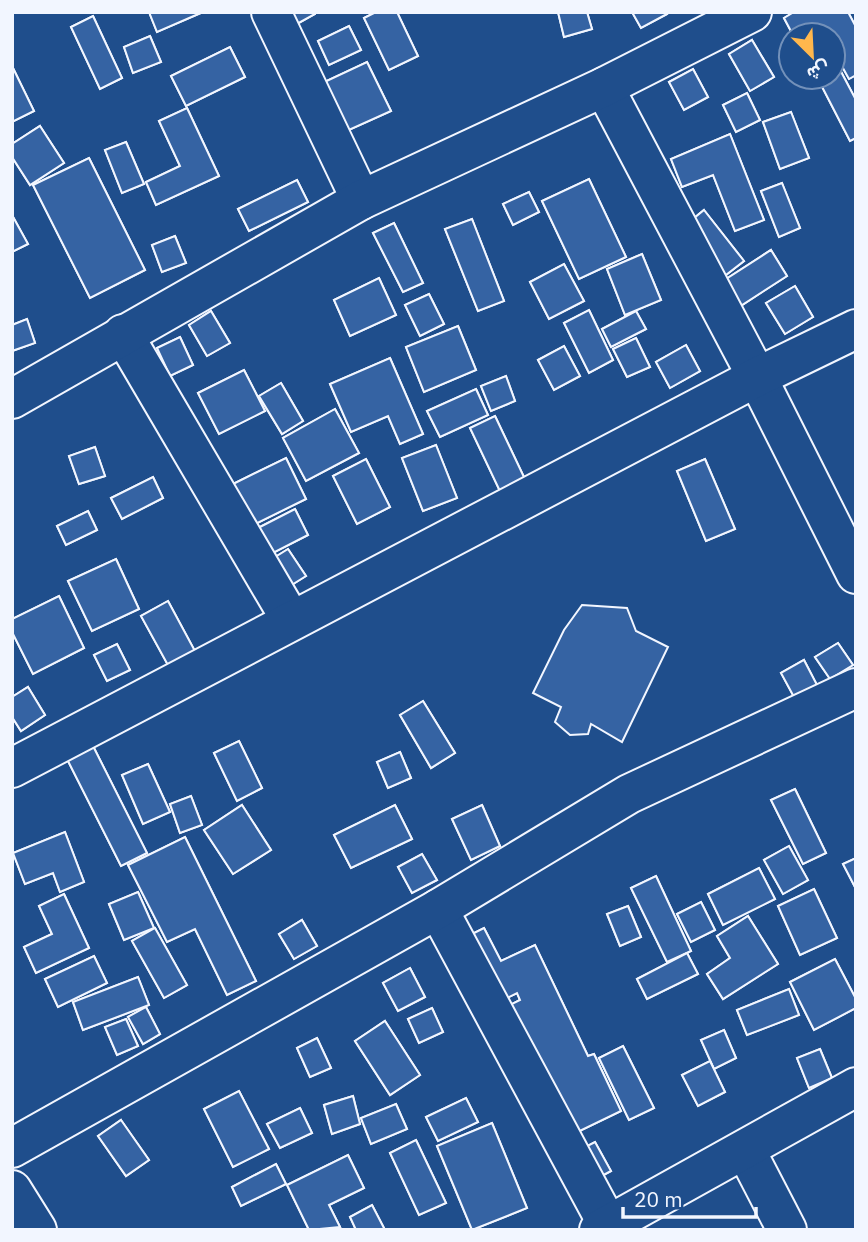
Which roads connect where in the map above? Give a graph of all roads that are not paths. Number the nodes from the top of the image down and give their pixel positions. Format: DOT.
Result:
graph roads {
  1 [pos="271,12"];
  2 [pos="752,12"];
  3 [pos="604,87"];
  4 [pos="361,200"];
  5 [pos="856,329"];
  6 [pos="123,334"];
  7 [pos="757,377"];
  8 [pos="12,399"];
  9 [pos="856,574"];
  10 [pos="292,620"];
  11 [pos="856,688"];
  12 [pos="12,768"];
  13 [pos="438,909"];
  14 [pos="856,1087"];
  15 [pos="12,1148"];
  16 [pos="746,1151"];
  17 [pos="12,1190"];
  18 [pos="603,1227"];
  19 [pos="37,1230"];
  20 [pos="787,1230"];
  1 -- 4 [label="street"];
  2 -- 3 [label="street"];
  3 -- 4 [label="street"];
  3 -- 7 [label="street"];
  4 -- 6 [label="street"];
  5 -- 7 [label="street"];
  6 -- 8 [label="street"];
  6 -- 10 [label="street"];
  7 -- 9 [label="street"];
  7 -- 10 [label="street"];
  10 -- 12 [label="street"];
  11 -- 13 [label="street"];
  13 -- 15 [label="street"];
  13 -- 18 [label="street"];
  14 -- 16 [label="street"];
  16 -- 18 [label="street"];
  16 -- 20 [label="street"];
  17 -- 19 [label="street"];
}
